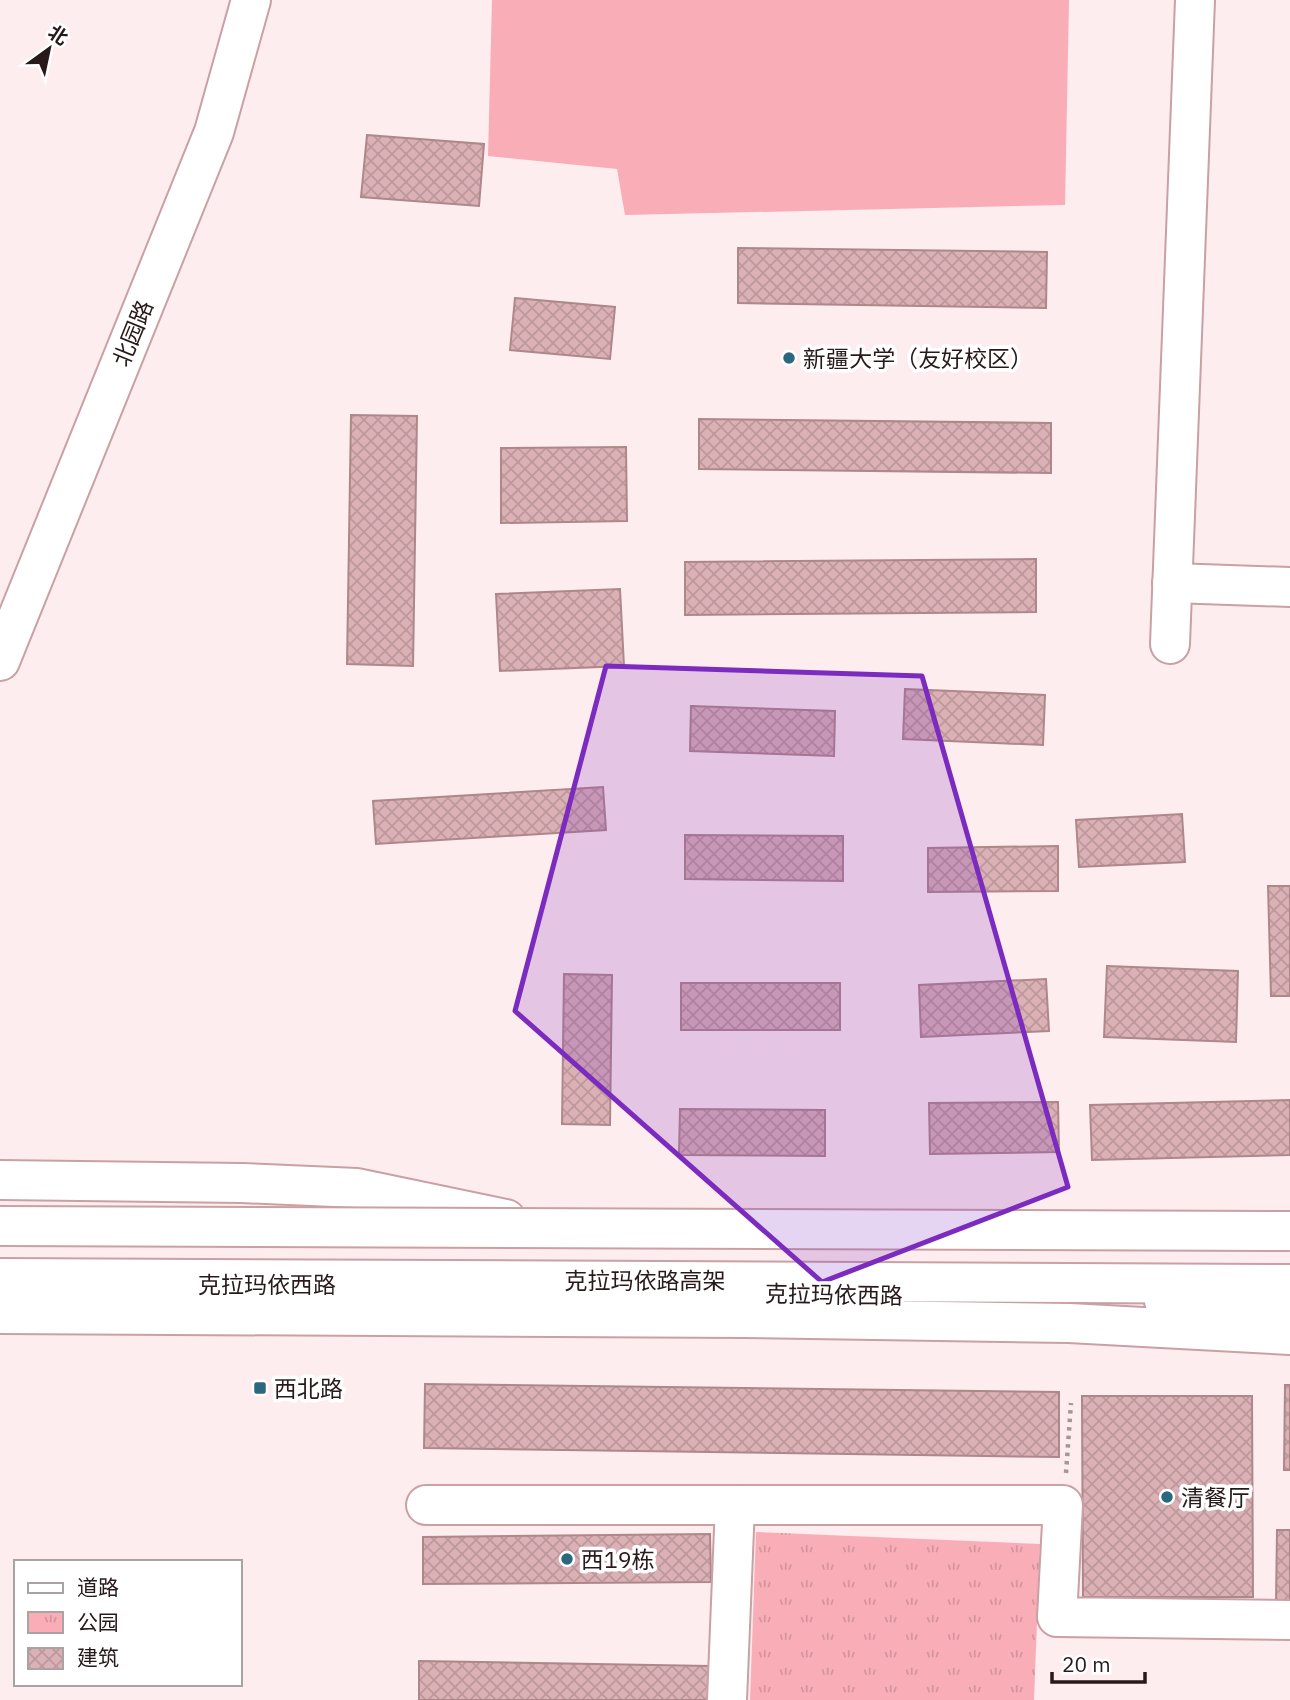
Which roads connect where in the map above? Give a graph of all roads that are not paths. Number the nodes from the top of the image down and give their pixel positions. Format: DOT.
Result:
graph roads {
  1 [pos="251,0"];
  2 [pos="1195,0"];
  3 [pos="1172,583"];
  4 [pos="1290,587"];
  5 [pos="1170,644"];
  6 [pos="0,661"];
  7 [pos="0,1180"];
  8 [pos="534,1224"];
  9 [pos="0,1226"];
  10 [pos="1290,1233"];
  11 [pos="0,1278"];
  12 [pos="1290,1284"];
  13 [pos="0,1286"];
  14 [pos="1290,1305"];
  15 [pos="0,1314"];
  16 [pos="1290,1335"];
  17 [pos="426,1505"];
  18 [pos="735,1505"];
  19 [pos="1290,1620"];
  20 [pos="727,1700"];
  1 -- 6 [label="main road, 北园路"];
  2 -- 3 [label="main road"];
  3 -- 4 [label="main road"];
  3 -- 5 [label="main road"];
  7 -- 8 [label="main road"];
  8 -- 9 [label="main road"];
  8 -- 10 [label="main road"];
  9 -- 10 [label="main road, bridge"];
  11 -- 12 [label="main road, 克拉玛依路高架"];
  13 -- 14 [label="main road, 克拉玛依西路"];
  15 -- 16 [label="main road"];
  17 -- 18 [label="main road"];
  18 -- 19 [label="main road"];
  18 -- 20 [label="main road"];
}
